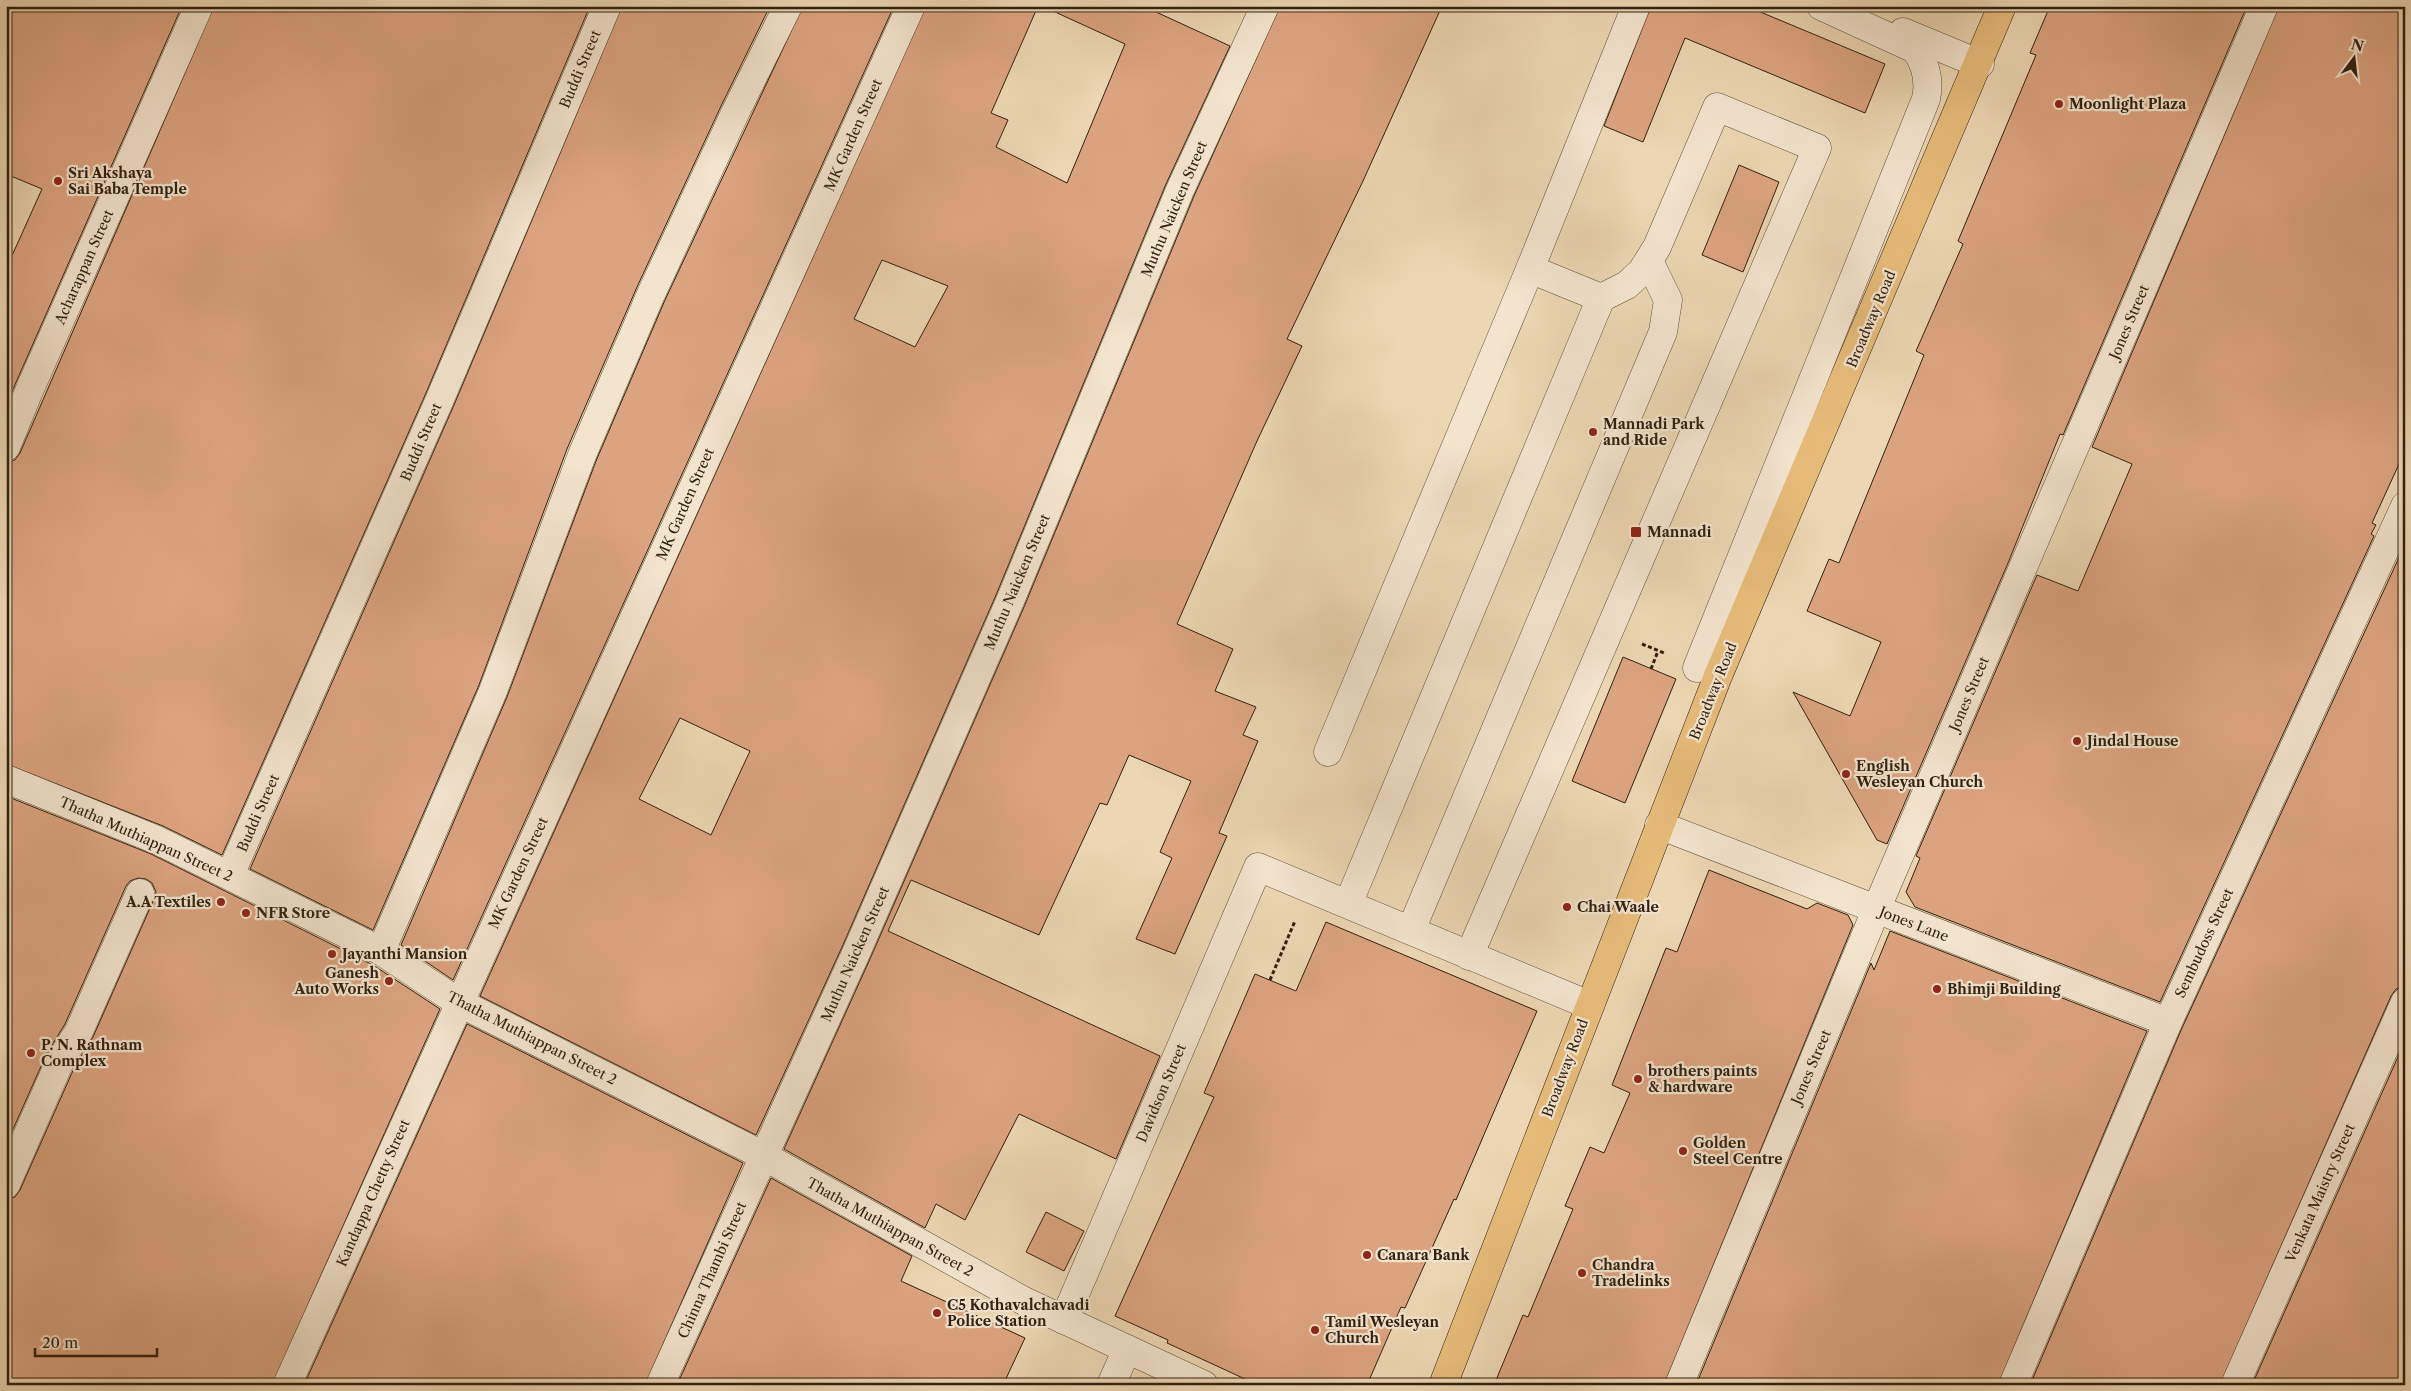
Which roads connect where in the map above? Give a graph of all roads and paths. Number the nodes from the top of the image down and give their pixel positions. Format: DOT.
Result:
graph roads {
  1 [pos="199,6"];
  2 [pos="607,6"];
  3 [pos="788,6"];
  4 [pos="911,6"];
  5 [pos="1264,6"];
  6 [pos="1636,6"];
  7 [pos="1820,6"];
  8 [pos="1841,6"];
  9 [pos="2002,6"];
  10 [pos="2264,6"];
  11 [pos="1980,64"];
  12 [pos="1649,260"];
  13 [pos="1530,269"];
  14 [pos="1601,298"];
  15 [pos="6,447"];
  16 [pos="2405,506"];
  17 [pos="1609,631"];
  18 [pos="1658,651"];
  19 [pos="1697,668"];
  20 [pos="1651,669"];
  21 [pos="1328,752"];
  22 [pos="6,779"];
  23 [pos="1659,826"];
  24 [pos="230,876"];
  25 [pos="1309,888"];
  26 [pos="140,893"];
  27 [pos="1348,904"];
  28 [pos="1876,910"];
  29 [pos="1411,930"];
  30 [pos="381,951"];
  31 [pos="1469,956"];
  32 [pos="1270,980"];
  33 [pos="458,1002"];
  34 [pos="2405,1002"];
  35 [pos="1589,1006"];
  36 [pos="2168,1022"];
  37 [pos="764,1156"];
  38 [pos="6,1184"];
  39 [pos="1064,1320"];
  40 [pos="1127,1349"];
  41 [pos="287,1385"];
  42 [pos="660,1385"];
  43 [pos="1111,1385"];
  44 [pos="1204,1385"];
  45 [pos="1443,1385"];
  46 [pos="1679,1385"];
  47 [pos="2012,1385"];
  48 [pos="2235,1385"];
  1 -- 15 [label="street, Acharappan Street"];
  2 -- 24 [label="street, Buddi Street"];
  3 -- 30 [label="street"];
  4 -- 33 [label="street, MK Garden Street"];
  5 -- 37 [label="street, Muthu Naicken Street"];
  6 -- 13 [label="street"];
  7 -- 19 [label="street"];
  8 -- 11 [label="street"];
  9 -- 11 [label="main road, Broadway Road"];
  10 -- 28 [label="street, Jones Street"];
  11 -- 23 [label="main road, Broadway Road"];
  12 -- 14 [label="street"];
  12 -- 17 [label="street"];
  12 -- 29 [label="street"];
  13 -- 14 [label="street"];
  13 -- 21 [label="street"];
  14 -- 27 [label="street"];
  16 -- 36 [label="street, Sembudoss Street"];
  17 -- 18 [label="path"];
  17 -- 31 [label="street"];
  18 -- 19 [label="path"];
  18 -- 20 [label="path"];
  22 -- 24 [label="street, Thatha Muthiappan Street 2"];
  23 -- 28 [label="street, Jones Lane"];
  23 -- 35 [label="main road, Broadway Road"];
  24 -- 30 [label="street, Thatha Muthiappan Street 2"];
  25 -- 27 [label="street"];
  25 -- 32 [label="path"];
  25 -- 39 [label="street, Davidson Street"];
  26 -- 38 [label="street"];
  27 -- 29 [label="street"];
  28 -- 36 [label="street, Jones Lane"];
  28 -- 46 [label="street, Jones Street"];
  29 -- 31 [label="street"];
  30 -- 33 [label="street, Thatha Muthiappan Street 2"];
  31 -- 35 [label="street"];
  33 -- 37 [label="street, Thatha Muthiappan Street 2"];
  33 -- 41 [label="street, Kandappa Chetty Street"];
  34 -- 48 [label="street, Venkata Maistry Street"];
  35 -- 45 [label="main road, Broadway Road"];
  36 -- 47 [label="street, Sembudoss Street"];
  37 -- 39 [label="street, Thatha Muthiappan Street 2"];
  37 -- 42 [label="street, Chinna Thambi Street"];
  39 -- 40 [label="street, Thatha Muthiappan Street 2"];
  40 -- 43 [label="street"];
  40 -- 44 [label="street, Thatha Muthiappan Street 2"];
}
